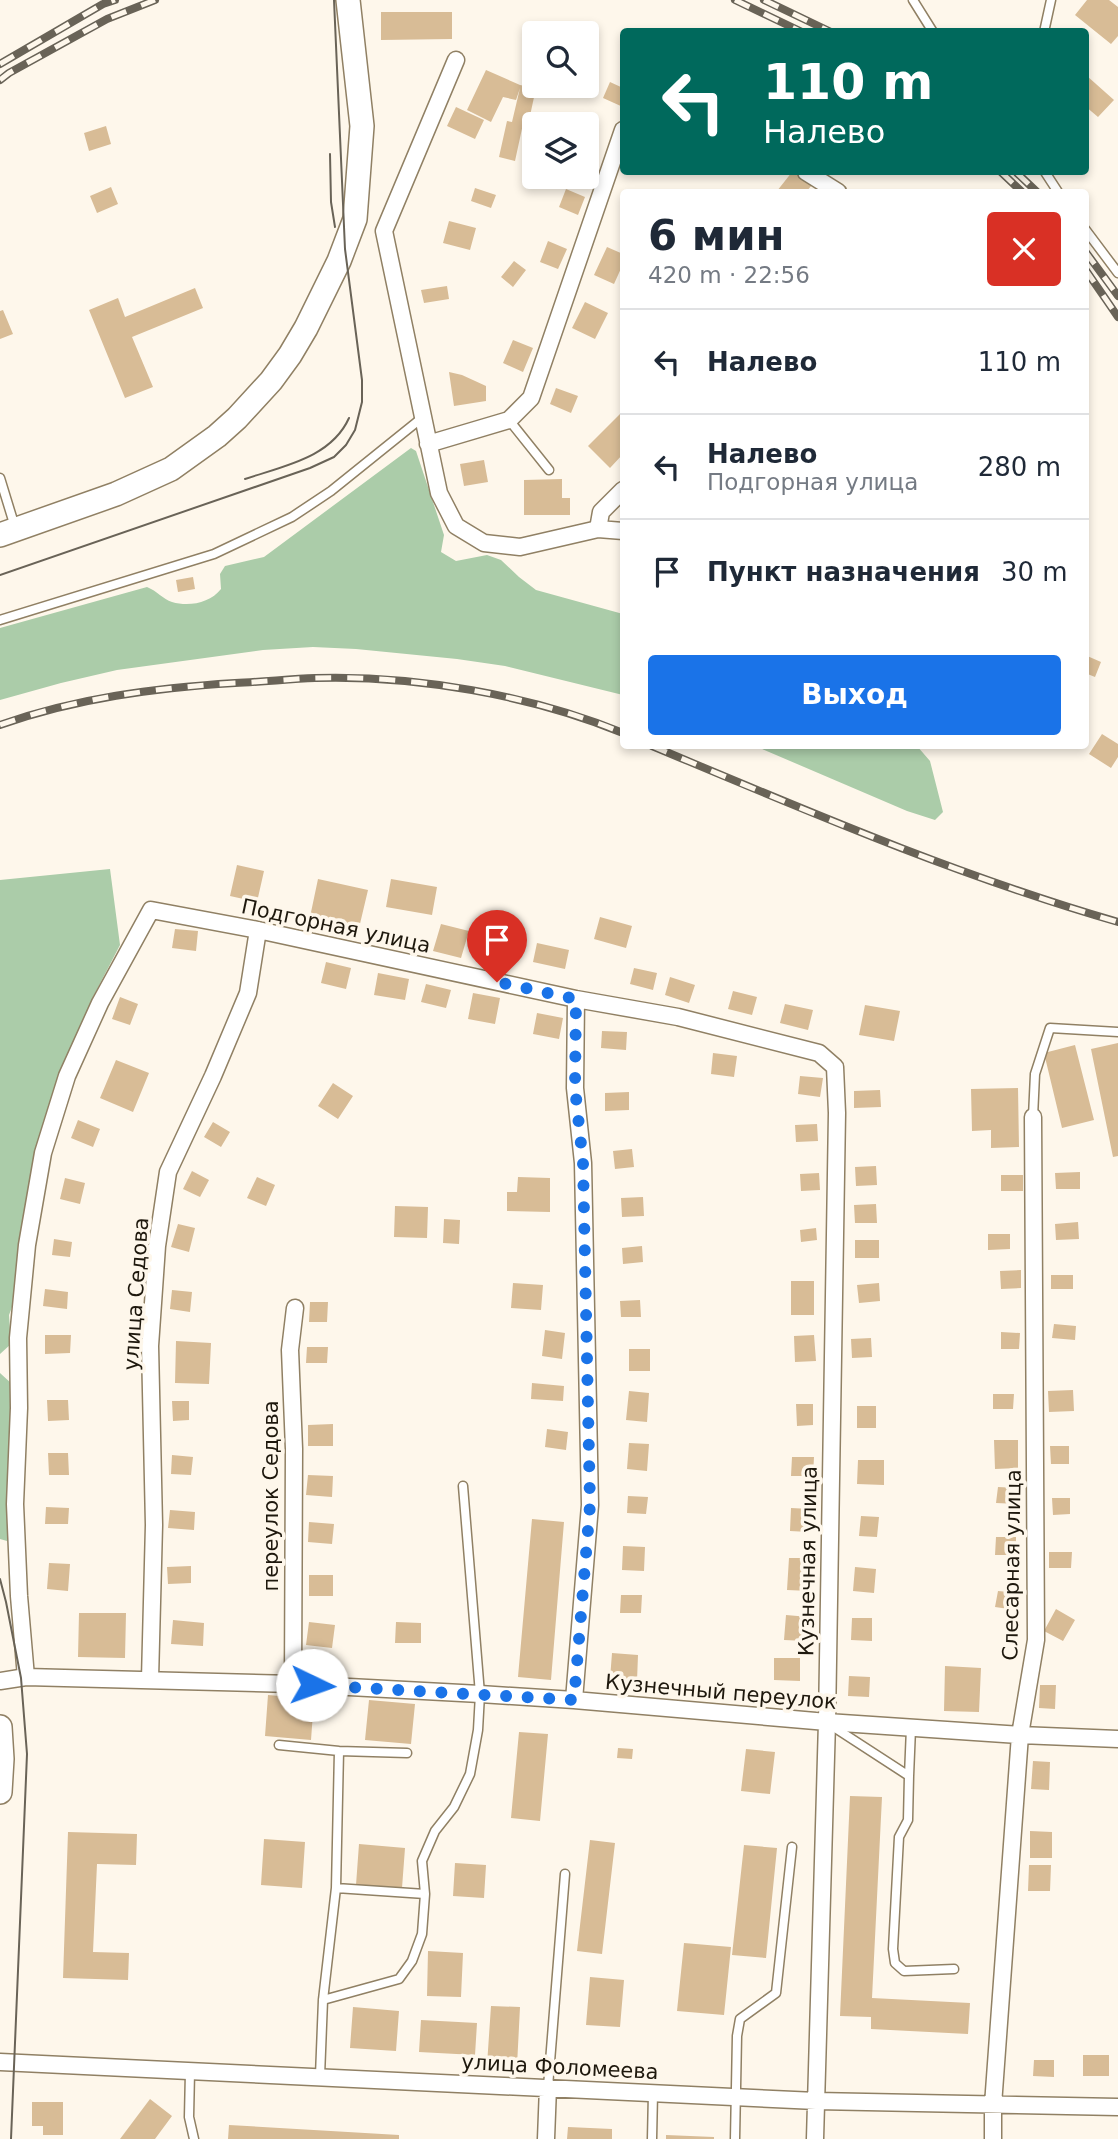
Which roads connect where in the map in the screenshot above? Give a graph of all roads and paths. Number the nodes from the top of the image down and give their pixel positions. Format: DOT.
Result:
graph roads {
  1 [pos="913,0"];
  2 [pos="1051,0"];
  3 [pos="348,4"];
  4 [pos="930,28"];
  5 [pos="1045,28"];
  6 [pos="456,60"];
  7 [pos="620,139"];
  8 [pos="811,175"];
  9 [pos="833,189"];
  10 [pos="355,219"];
  11 [pos="384,231"];
  12 [pos="1089,234"];
  13 [pos="1118,272"];
  14 [pos="423,416"];
  15 [pos="509,420"];
  16 [pos="428,444"];
  17 [pos="549,470"];
  18 [pos="0,478"];
  19 [pos="620,493"];
  20 [pos="598,529"];
  21 [pos="620,531"];
  22 [pos="8,532"];
  23 [pos="0,620"];
  24 [pos="258,930"];
  25 [pos="576,999"];
  26 [pos="1118,1032"];
  27 [pos="835,1067"];
  28 [pos="1033,1117"];
  29 [pos="295,1308"];
  30 [pos="463,1486"];
  31 [pos="26,1677"];
  32 [pos="150,1679"];
  33 [pos="0,1681"];
  34 [pos="293,1684"];
  35 [pos="480,1694"];
  36 [pos="574,1700"];
  37 [pos="827,1722"];
  38 [pos="0,1727"];
  39 [pos="911,1728"];
  40 [pos="1020,1735"];
  41 [pos="1118,1739"];
  42 [pos="279,1745"];
  43 [pos="339,1751"];
  44 [pos="407,1753"];
  45 [pos="909,1776"];
  46 [pos="0,1792"];
  47 [pos="792,1847"];
  48 [pos="565,1874"];
  49 [pos="336,1888"];
  50 [pos="425,1894"];
  51 [pos="954,1969"];
  52 [pos="323,2000"];
  53 [pos="0,2062"];
  54 [pos="190,2072"];
  55 [pos="320,2076"];
  56 [pos="548,2087"];
  57 [pos="653,2092"];
  58 [pos="736,2096"];
  59 [pos="816,2101"];
  60 [pos="993,2105"];
  61 [pos="1118,2107"];
  62 [pos="194,2139"];
  63 [pos="546,2139"];
  64 [pos="652,2139"];
  65 [pos="735,2139"];
  66 [pos="815,2139"];
  67 [pos="993,2139"];
  1 -- 4 [label="lane"];
  2 -- 5 [label="lane"];
  3 -- 10 [label="main road"];
  6 -- 11 [label="street"];
  7 -- 15 [label="street"];
  8 -- 9 [label="street"];
  10 -- 11 [label="street"];
  10 -- 22 [label="main road"];
  11 -- 14 [label="street"];
  12 -- 13 [label="lane"];
  14 -- 16 [label="street"];
  14 -- 23 [label="lane"];
  15 -- 16 [label="street"];
  15 -- 17 [label="lane"];
  16 -- 20 [label="street"];
  18 -- 22 [label="lane"];
  19 -- 20 [label="street"];
  20 -- 21 [label="street"];
  24 -- 25 [label="street, Подгорная улица"];
  24 -- 31 [label="street, Подгорная улица"];
  24 -- 32 [label="street, улица Седова"];
  25 -- 27 [label="street, Подгорная улица"];
  25 -- 36 [label="street"];
  26 -- 28 [label="lane"];
  27 -- 37 [label="street, Кузнечная улица"];
  28 -- 40 [label="street, Слесарная улица"];
  29 -- 34 [label="street, переулок Седова"];
  30 -- 35 [label="lane"];
  31 -- 32 [label="street, Кузнечный переулок"];
  31 -- 33 [label="street, Кузнечный переулок"];
  32 -- 34 [label="street, Кузнечный переулок"];
  34 -- 35 [label="street, Кузнечный переулок"];
  35 -- 36 [label="street, Кузнечный переулок"];
  35 -- 50 [label="lane"];
  36 -- 37 [label="street, Кузнечный переулок"];
  37 -- 39 [label="street, Кузнечный переулок"];
  37 -- 45 [label="lane"];
  37 -- 59 [label="street, Кузнечная улица"];
  38 -- 46 [label="main road"];
  39 -- 40 [label="street, Кузнечный переулок"];
  39 -- 45 [label="lane"];
  40 -- 41 [label="street, Кузнечный переулок"];
  40 -- 60 [label="street, Слесарная улица"];
  42 -- 43 [label="lane"];
  43 -- 44 [label="lane"];
  43 -- 49 [label="lane"];
  45 -- 51 [label="lane"];
  47 -- 58 [label="lane"];
  48 -- 56 [label="lane"];
  49 -- 50 [label="lane"];
  49 -- 52 [label="lane"];
  50 -- 52 [label="lane"];
  52 -- 55 [label="lane"];
  53 -- 54 [label="street, улица Фоломеева"];
  54 -- 55 [label="street, улица Фоломеева"];
  54 -- 62 [label="lane"];
  55 -- 56 [label="street, улица Фоломеева"];
  56 -- 57 [label="street, улица Фоломеева"];
  56 -- 63 [label="street"];
  57 -- 58 [label="street, улица Фоломеева"];
  57 -- 64 [label="lane"];
  58 -- 59 [label="street, улица Фоломеева"];
  58 -- 65 [label="lane"];
  59 -- 60 [label="street, улица Фоломеева"];
  59 -- 66 [label="street, Кузнечная улица"];
  60 -- 61 [label="street, улица Фоломеева"];
  60 -- 67 [label="street, Слесарная улица"];
}
